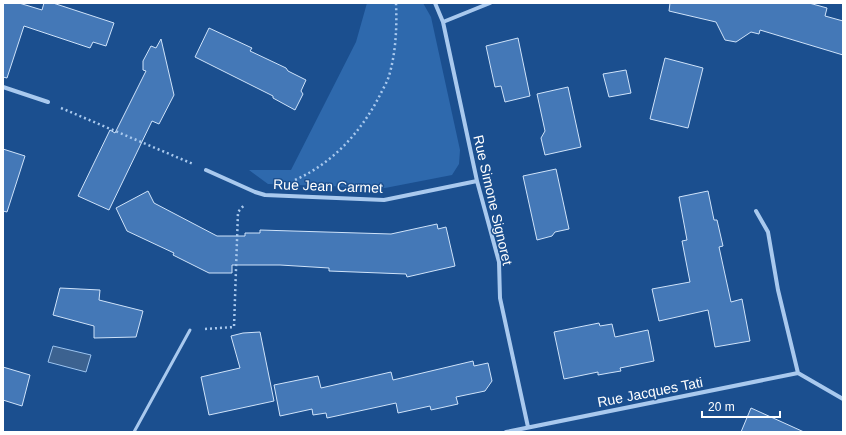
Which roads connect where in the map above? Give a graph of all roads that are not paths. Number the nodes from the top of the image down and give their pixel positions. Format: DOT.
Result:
graph roads {
  1 [pos="435,3"];
  2 [pos="490,3"];
  3 [pos="443,22"];
  4 [pos="3,87"];
  5 [pos="48,102"];
  6 [pos="206,170"];
  7 [pos="477,181"];
  8 [pos="756,211"];
  9 [pos="190,330"];
  10 [pos="798,373"];
  11 [pos="843,399"];
  12 [pos="528,427"];
  13 [pos="134,432"];
  14 [pos="506,432"];
  1 -- 3 [label="street, Rue Simone Signoret"];
  2 -- 3 [label="street"];
  3 -- 7 [label="street, Rue Simone Signoret"];
  4 -- 5 [label="street"];
  6 -- 7 [label="street, Rue Jean Carmet"];
  7 -- 12 [label="street, Rue Simone Signoret"];
  8 -- 10 [label="street"];
  9 -- 13 [label="lane"];
  10 -- 11 [label="street"];
  10 -- 12 [label="street, Rue Jacques Tati"];
  12 -- 14 [label="street, Rue Jacques Tati"];
}
